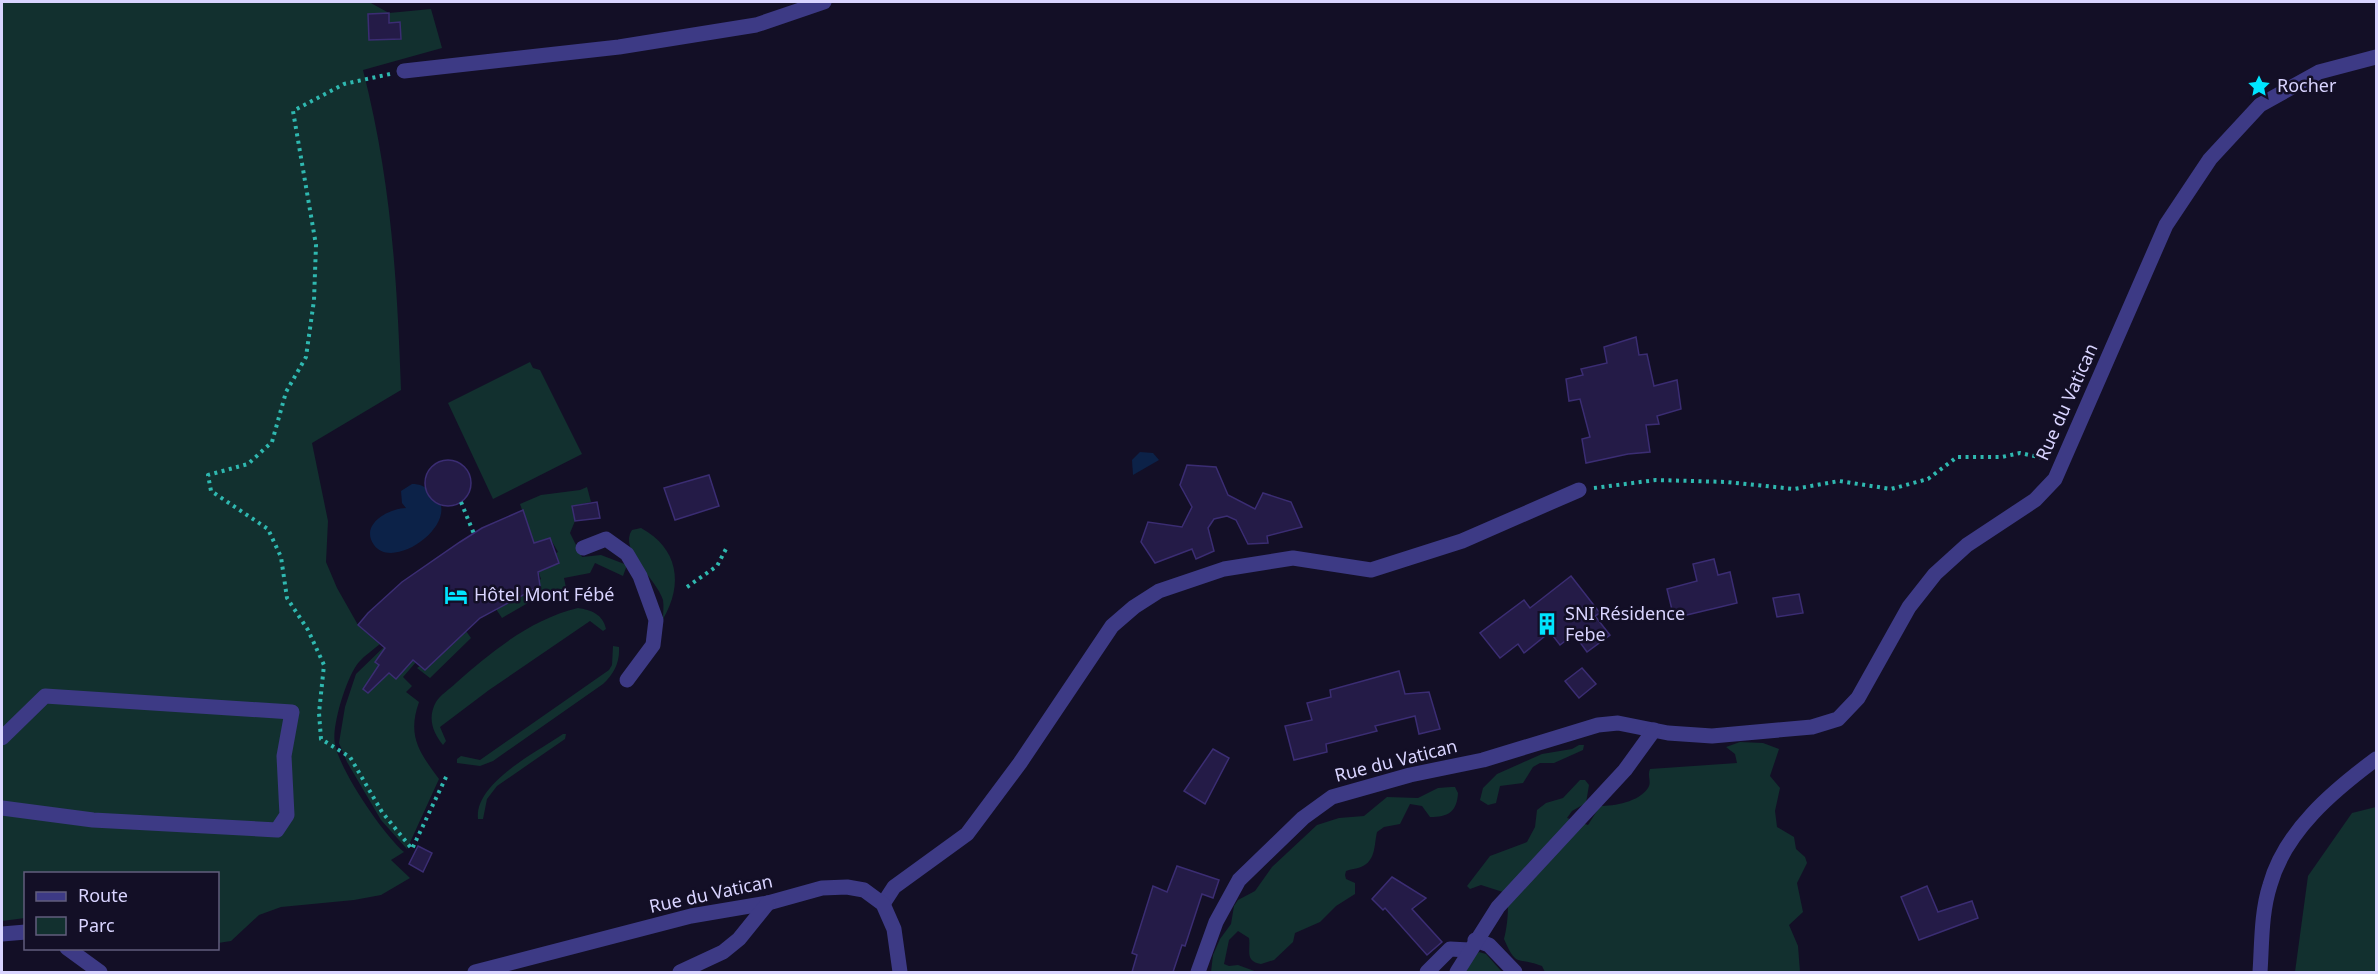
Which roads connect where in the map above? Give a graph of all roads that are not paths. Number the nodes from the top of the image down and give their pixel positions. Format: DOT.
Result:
graph roads {
  1 [pos="824,2"];
  2 [pos="2376,57"];
  3 [pos="404,71"];
  4 [pos="1579,490"];
  5 [pos="583,548"];
  6 [pos="627,681"];
  7 [pos="1654,730"];
  8 [pos="2,738"];
  9 [pos="2376,759"];
  10 [pos="2,808"];
  11 [pos="768,903"];
  12 [pos="883,904"];
  13 [pos="24,932"];
  14 [pos="2,934"];
  15 [pos="1472,945"];
  16 [pos="70,950"];
  17 [pos="100,972"];
  18 [pos="474,972"];
  19 [pos="680,972"];
  20 [pos="900,972"];
  21 [pos="1197,972"];
  22 [pos="1427,972"];
  23 [pos="1457,972"];
  24 [pos="1515,972"];
  25 [pos="2260,972"];
  1 -- 3 [label="street"];
  2 -- 7 [label="street, Rue du Vatican"];
  4 -- 12 [label="street"];
  5 -- 6 [label="street"];
  7 -- 15 [label="street"];
  7 -- 21 [label="street, Rue du Vatican"];
  8 -- 10 [label="street"];
  9 -- 25 [label="street"];
  11 -- 12 [label="street, Rue du Vatican"];
  11 -- 18 [label="street, Rue du Vatican"];
  11 -- 19 [label="street"];
  12 -- 20 [label="street"];
  13 -- 14 [label="street"];
  15 -- 22 [label="street"];
  15 -- 23 [label="street"];
  15 -- 24 [label="street"];
  16 -- 17 [label="street"];
}
